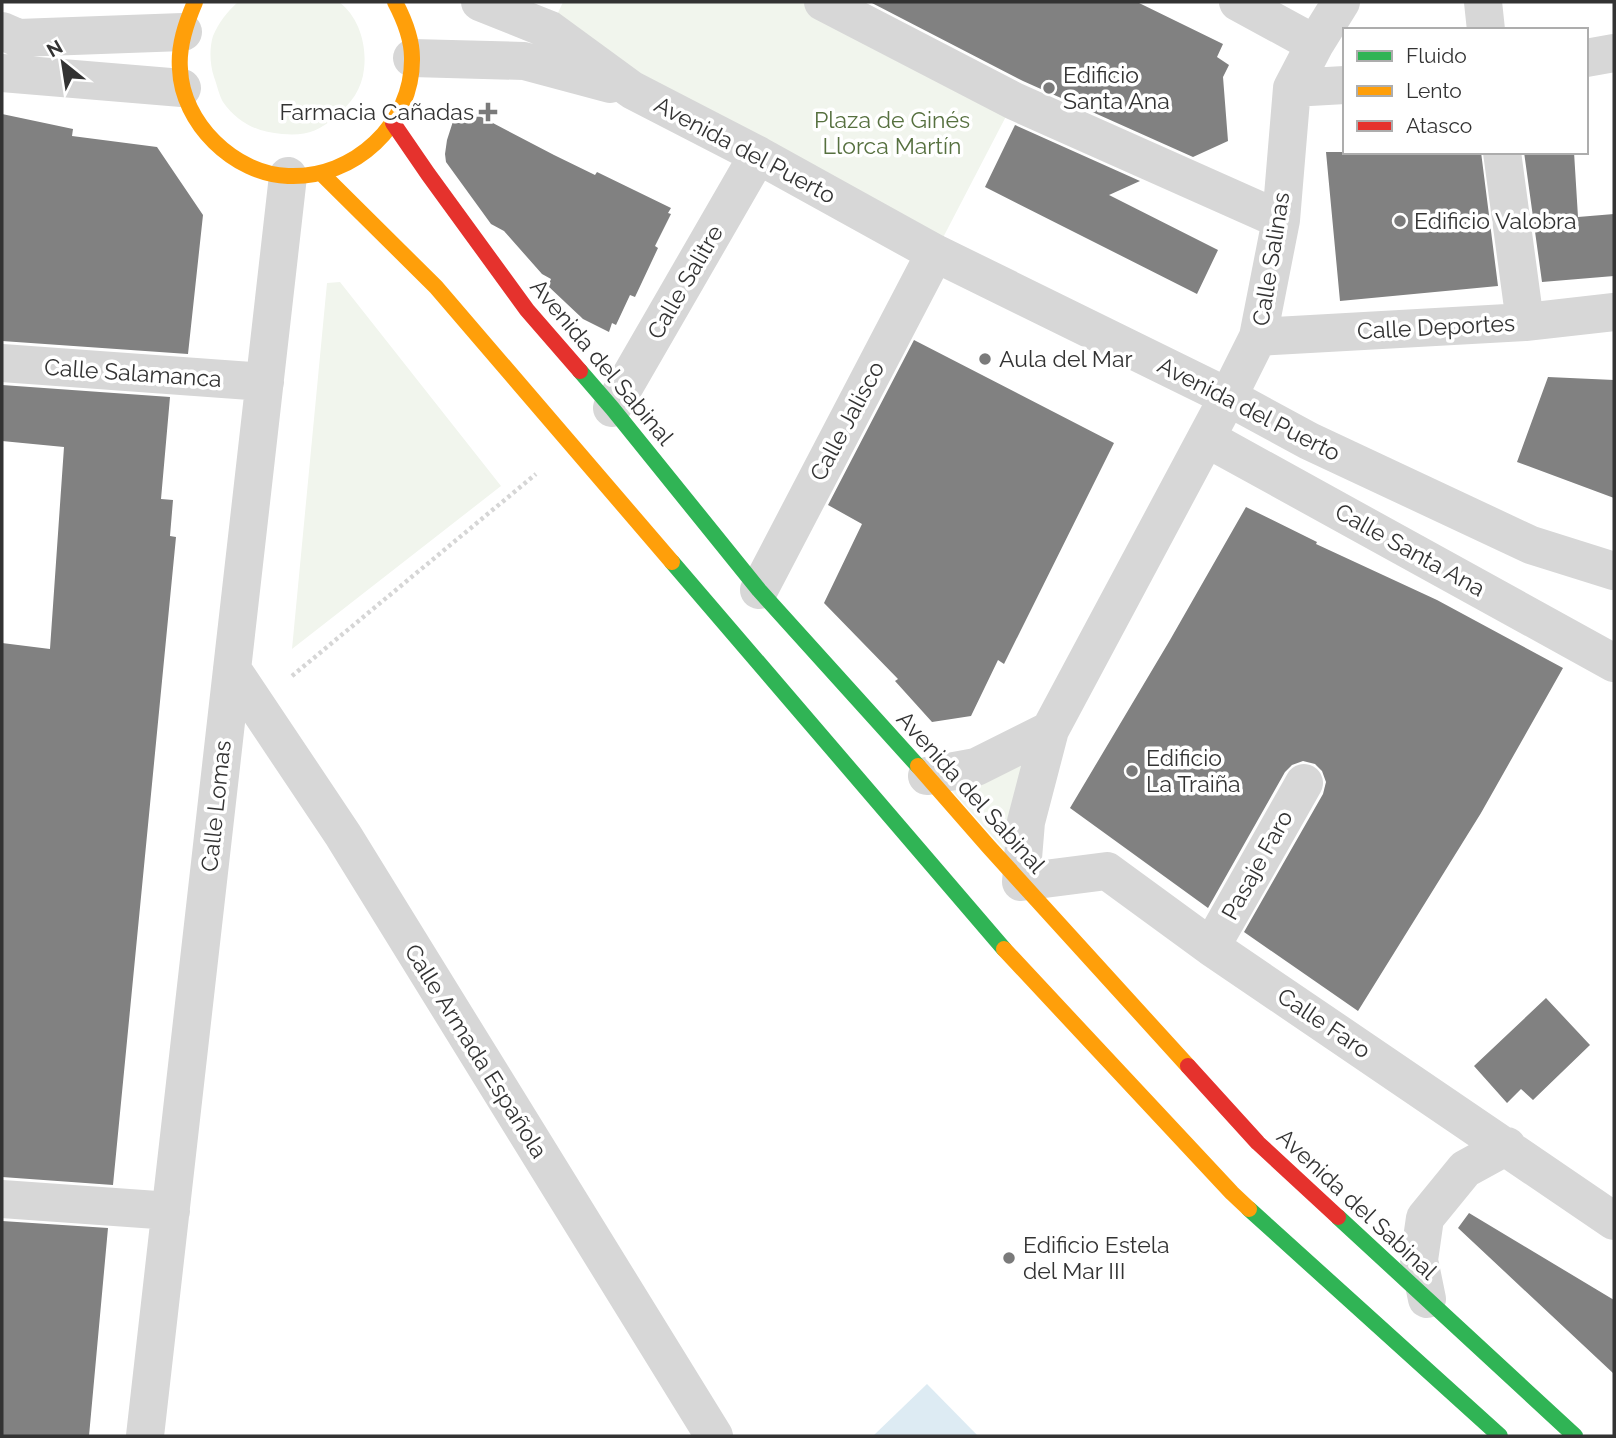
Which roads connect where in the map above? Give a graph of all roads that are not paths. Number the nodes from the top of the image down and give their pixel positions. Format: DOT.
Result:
graph roads {
  1 [pos="395,2"];
  2 [pos="480,2"];
  3 [pos="823,2"];
  4 [pos="1238,2"];
  5 [pos="1341,2"];
  6 [pos="1483,2"];
  7 [pos="185,14"];
  8 [pos="556,16"];
  9 [pos="1486,28"];
  10 [pos="2,31"];
  11 [pos="1315,44"];
  12 [pos="1614,53"];
  13 [pos="412,58"];
  14 [pos="1588,58"];
  15 [pos="2,73"];
  16 [pos="1343,85"];
  17 [pos="182,88"];
  18 [pos="1292,88"];
  19 [pos="632,90"];
  20 [pos="393,123"];
  21 [pos="1502,154"];
  22 [pos="758,155"];
  23 [pos="304,174"];
  24 [pos="1280,220"];
  25 [pos="935,253"];
  26 [pos="1614,312"];
  27 [pos="1525,322"];
  28 [pos="1258,337"];
  29 [pos="2,363"];
  30 [pos="265,382"];
  31 [pos="1228,397"];
  32 [pos="612,408"];
  33 [pos="1206,438"];
  34 [pos="1614,571"];
  35 [pos="759,590"];
  36 [pos="1614,663"];
  37 [pos="232,669"];
  38 [pos="1050,730"];
  39 [pos="928,776"];
  40 [pos="1304,783"];
  41 [pos="1021,882"];
  42 [pos="1211,947"];
  43 [pos="1507,1146"];
  44 [pos="2,1199"];
  45 [pos="171,1211"];
  46 [pos="1614,1221"];
  47 [pos="1427,1299"];
  48 [pos="145,1436"];
  49 [pos="714,1436"];
  50 [pos="1500,1436"];
  51 [pos="1575,1436"];
  1 -- 13 [label="main road"];
  2 -- 8 [label="street"];
  3 -- 24 [label="street"];
  4 -- 11 [label="street"];
  5 -- 11 [label="street, Calle Salinas"];
  6 -- 9 [label="street"];
  7 -- 10 [label="street"];
  7 -- 17 [label="main road"];
  8 -- 19 [label="street"];
  11 -- 18 [label="street, Calle Salinas"];
  12 -- 14 [label="street"];
  13 -- 19 [label="street"];
  13 -- 20 [label="main road"];
  15 -- 17 [label="street"];
  16 -- 18 [label="street"];
  17 -- 23 [label="main road"];
  18 -- 24 [label="street, Calle Salinas"];
  19 -- 22 [label="street, Avenida del Puerto"];
  20 -- 23 [label="main road"];
  20 -- 32 [label="main road, Avenida del Sabinal"];
  21 -- 27 [label="street"];
  22 -- 25 [label="street, Avenida del Puerto"];
  22 -- 32 [label="street, Calle Salitre"];
  23 -- 30 [label="street, Calle Lomas"];
  23 -- 50 [label="main road"];
  24 -- 28 [label="street, Calle Salinas"];
  25 -- 31 [label="street, Avenida del Puerto"];
  25 -- 35 [label="street, Calle Jalisco"];
  26 -- 27 [label="street, Calle Deportes"];
  27 -- 28 [label="street, Calle Deportes"];
  28 -- 31 [label="street, Calle Salinas"];
  29 -- 30 [label="street, Calle Salamanca"];
  30 -- 37 [label="street, Calle Lomas"];
  31 -- 33 [label="street, Calle Salinas"];
  31 -- 34 [label="street, Avenida del Puerto"];
  32 -- 35 [label="main road, Avenida del Sabinal"];
  33 -- 36 [label="street, Calle Santa Ana"];
  33 -- 38 [label="street, Calle Salinas"];
  35 -- 39 [label="main road, Avenida del Sabinal"];
  37 -- 45 [label="street, Calle Lomas"];
  37 -- 49 [label="street, Calle Armada Española"];
  38 -- 39 [label="street"];
  38 -- 41 [label="street, Calle Salinas"];
  39 -- 41 [label="main road, Avenida del Sabinal"];
  40 -- 42 [label="street, Pasaje Faro"];
  41 -- 42 [label="street, Calle Faro"];
  41 -- 47 [label="main road, Avenida del Sabinal"];
  42 -- 43 [label="street, Calle Faro"];
  43 -- 46 [label="street, Calle Faro"];
  43 -- 47 [label="street"];
  44 -- 45 [label="street"];
  45 -- 48 [label="street, Calle Lomas"];
  47 -- 51 [label="main road, Avenida del Sabinal"];
}
